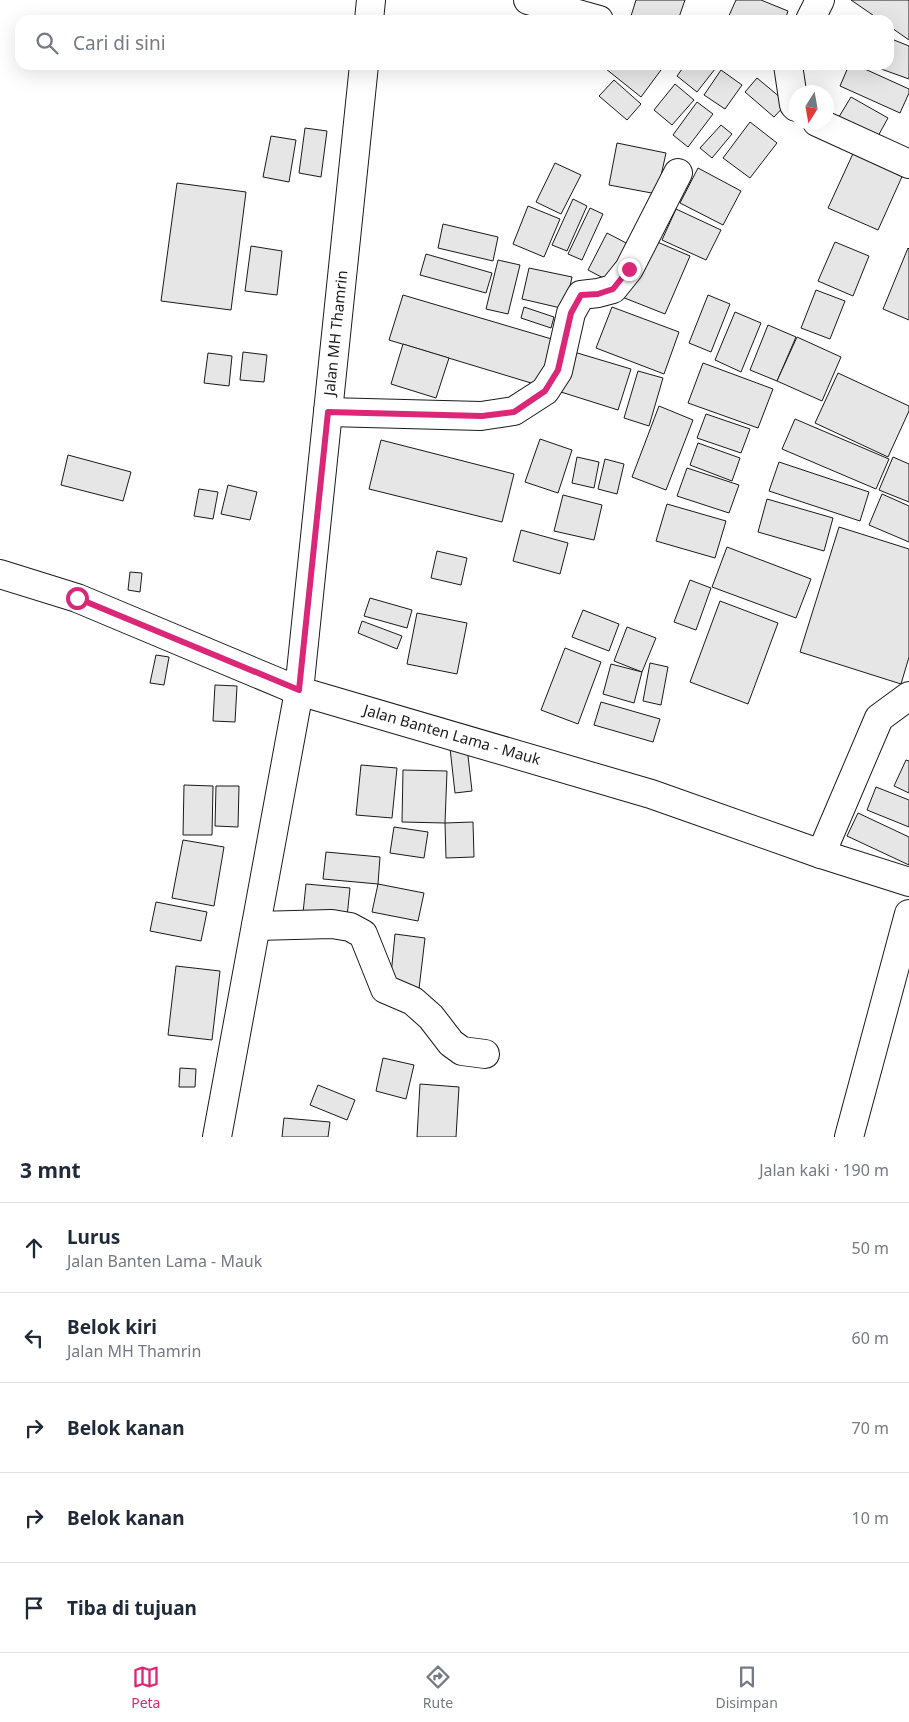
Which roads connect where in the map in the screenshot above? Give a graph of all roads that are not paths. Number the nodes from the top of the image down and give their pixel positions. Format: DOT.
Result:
graph roads {
  1 [pos="371,0"];
  2 [pos="528,0"];
  3 [pos="820,0"];
  4 [pos="370,15"];
  5 [pos="581,15"];
  6 [pos="812,15"];
  7 [pos="363,70"];
  8 [pos="789,70"];
  9 [pos="791,85"];
  10 [pos="834,130"];
  11 [pos="909,164"];
  12 [pos="678,173"];
  13 [pos="328,412"];
  14 [pos="0,574"];
  15 [pos="299,690"];
  16 [pos="909,696"];
  17 [pos="821,854"];
  18 [pos="909,882"];
  19 [pos="909,914"];
  20 [pos="256,926"];
  21 [pos="485,1054"];
  22 [pos="217,1137"];
  23 [pos="849,1137"];
  1 -- 4 [label="street"];
  2 -- 5 [label="street"];
  3 -- 6 [label="street"];
  7 -- 13 [label="street, Jalan MH Thamrin"];
  8 -- 9 [label="street"];
  10 -- 11 [label="street"];
  12 -- 13 [label="street"];
  13 -- 15 [label="street, Jalan MH Thamrin"];
  14 -- 15 [label="street, Jalan Banten Lama - Mauk"];
  15 -- 17 [label="street, Jalan Banten Lama - Mauk"];
  15 -- 20 [label="street, Jalan MH Thamrin"];
  16 -- 17 [label="street"];
  17 -- 18 [label="street, Jalan Banten Lama - Mauk"];
  19 -- 23 [label="street"];
  20 -- 21 [label="street"];
  20 -- 22 [label="street, Jalan MH Thamrin"];
}
